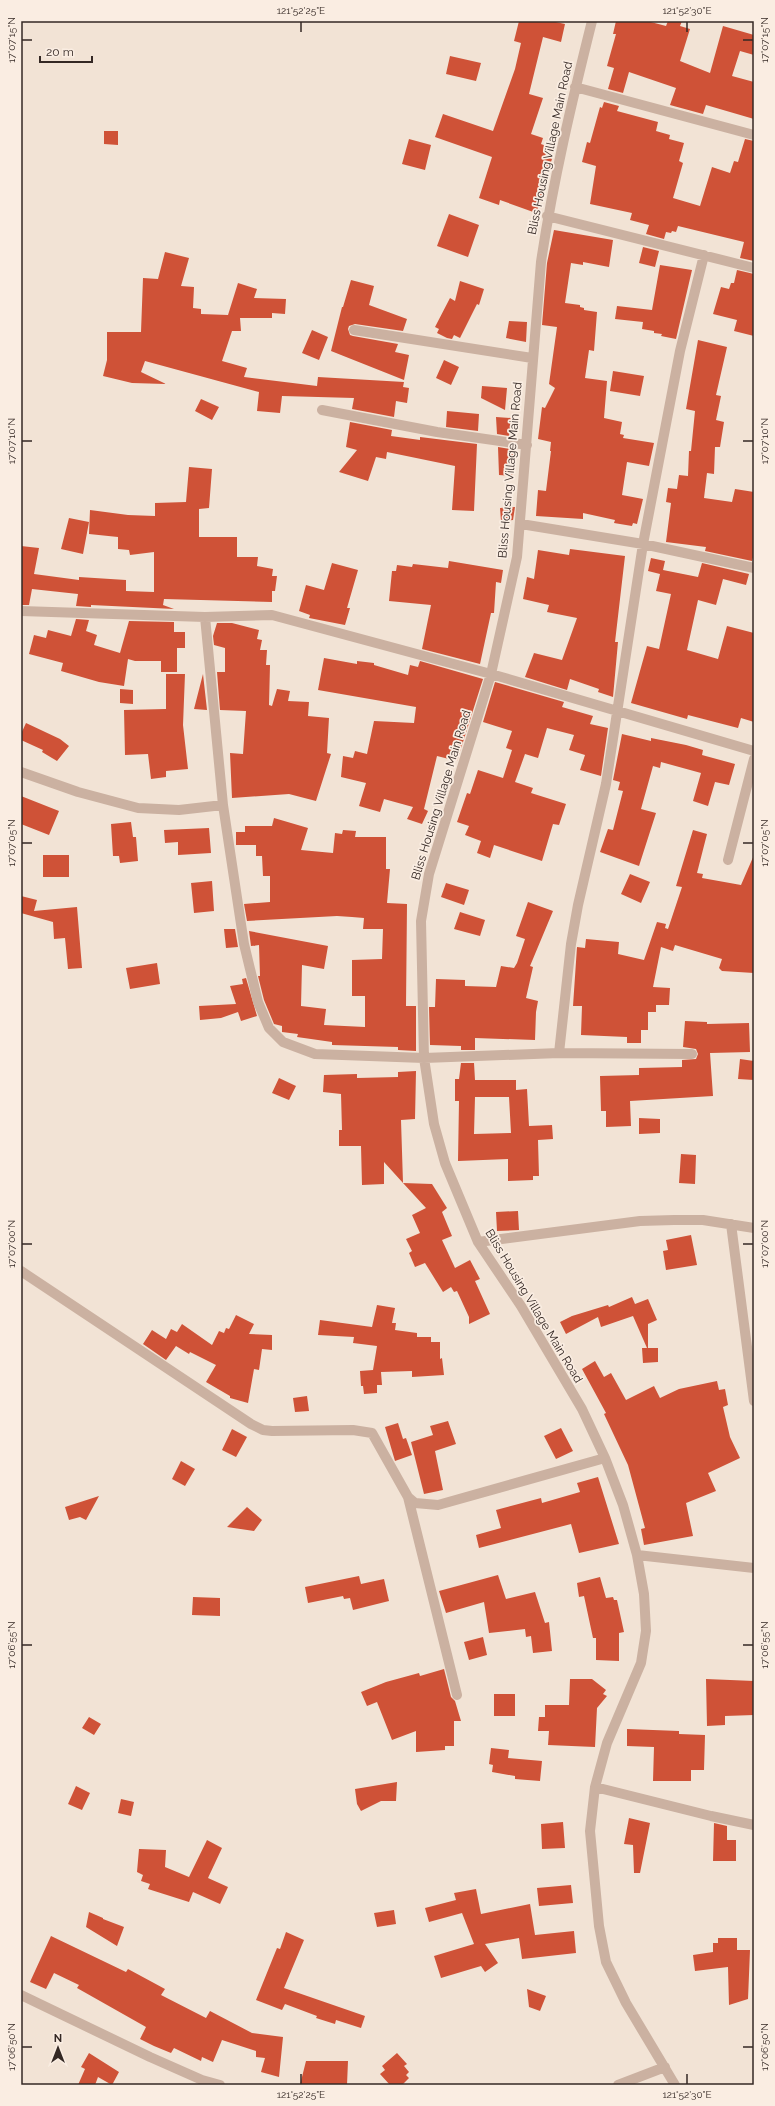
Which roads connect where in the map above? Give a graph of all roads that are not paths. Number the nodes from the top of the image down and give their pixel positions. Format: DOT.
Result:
graph roads {
  1 [pos="592,21"];
  2 [pos="575,88"];
  3 [pos="754,135"];
  4 [pos="548,216"];
  5 [pos="704,255"];
  6 [pos="754,268"];
  7 [pos="354,330"];
  8 [pos="532,358"];
  9 [pos="322,410"];
  10 [pos="527,445"];
  11 [pos="521,524"];
  12 [pos="643,544"];
  13 [pos="754,568"];
  14 [pos="21,611"];
  15 [pos="205,617"];
  16 [pos="491,674"];
  17 [pos="618,710"];
  18 [pos="754,751"];
  19 [pos="754,759"];
  20 [pos="21,772"];
  21 [pos="223,805"];
  22 [pos="728,860"];
  23 [pos="559,1053"];
  24 [pos="692,1054"];
  25 [pos="424,1058"];
  26 [pos="731,1224"];
  27 [pos="754,1228"];
  28 [pos="478,1242"];
  29 [pos="21,1271"];
  30 [pos="754,1401"];
  31 [pos="605,1458"];
  32 [pos="408,1497"];
  33 [pos="637,1555"];
  34 [pos="754,1568"];
  35 [pos="457,1695"];
  36 [pos="595,1787"];
  37 [pos="754,1825"];
  38 [pos="21,1995"];
  39 [pos="665,2067"];
  40 [pos="201,2082"];
  41 [pos="220,2085"];
  42 [pos="618,2085"];
  43 [pos="675,2085"];
  1 -- 2 [label="street, Bliss Housing Village Main Road"];
  2 -- 3 [label="street"];
  2 -- 4 [label="street, Bliss Housing Village Main Road"];
  4 -- 5 [label="street"];
  4 -- 8 [label="street, Bliss Housing Village Main Road"];
  5 -- 6 [label="street"];
  5 -- 12 [label="street"];
  7 -- 8 [label="street"];
  8 -- 10 [label="street, Bliss Housing Village Main Road"];
  9 -- 10 [label="street"];
  10 -- 11 [label="street, Bliss Housing Village Main Road"];
  11 -- 12 [label="street"];
  11 -- 16 [label="street, Bliss Housing Village Main Road"];
  12 -- 13 [label="street"];
  12 -- 17 [label="street"];
  14 -- 15 [label="street"];
  15 -- 16 [label="street"];
  15 -- 21 [label="street"];
  16 -- 17 [label="street"];
  16 -- 25 [label="street, Bliss Housing Village Main Road"];
  17 -- 18 [label="street"];
  17 -- 23 [label="street"];
  19 -- 22 [label="street"];
  20 -- 21 [label="street"];
  21 -- 25 [label="street"];
  23 -- 24 [label="street"];
  23 -- 25 [label="street"];
  25 -- 28 [label="street, Bliss Housing Village Main Road"];
  26 -- 27 [label="street"];
  26 -- 28 [label="street"];
  26 -- 30 [label="street"];
  28 -- 31 [label="street, Bliss Housing Village Main Road"];
  29 -- 32 [label="street"];
  31 -- 32 [label="street"];
  31 -- 33 [label="street, Bliss Housing Village Main Road"];
  32 -- 35 [label="street"];
  33 -- 34 [label="street"];
  33 -- 36 [label="street, Bliss Housing Village Main Road"];
  36 -- 37 [label="street"];
  36 -- 39 [label="street, Bliss Housing Village Main Road"];
  38 -- 40 [label="street"];
  39 -- 42 [label="street"];
  39 -- 43 [label="street, Bliss Housing Village Main Road"];
  40 -- 41 [label="street"];
}
